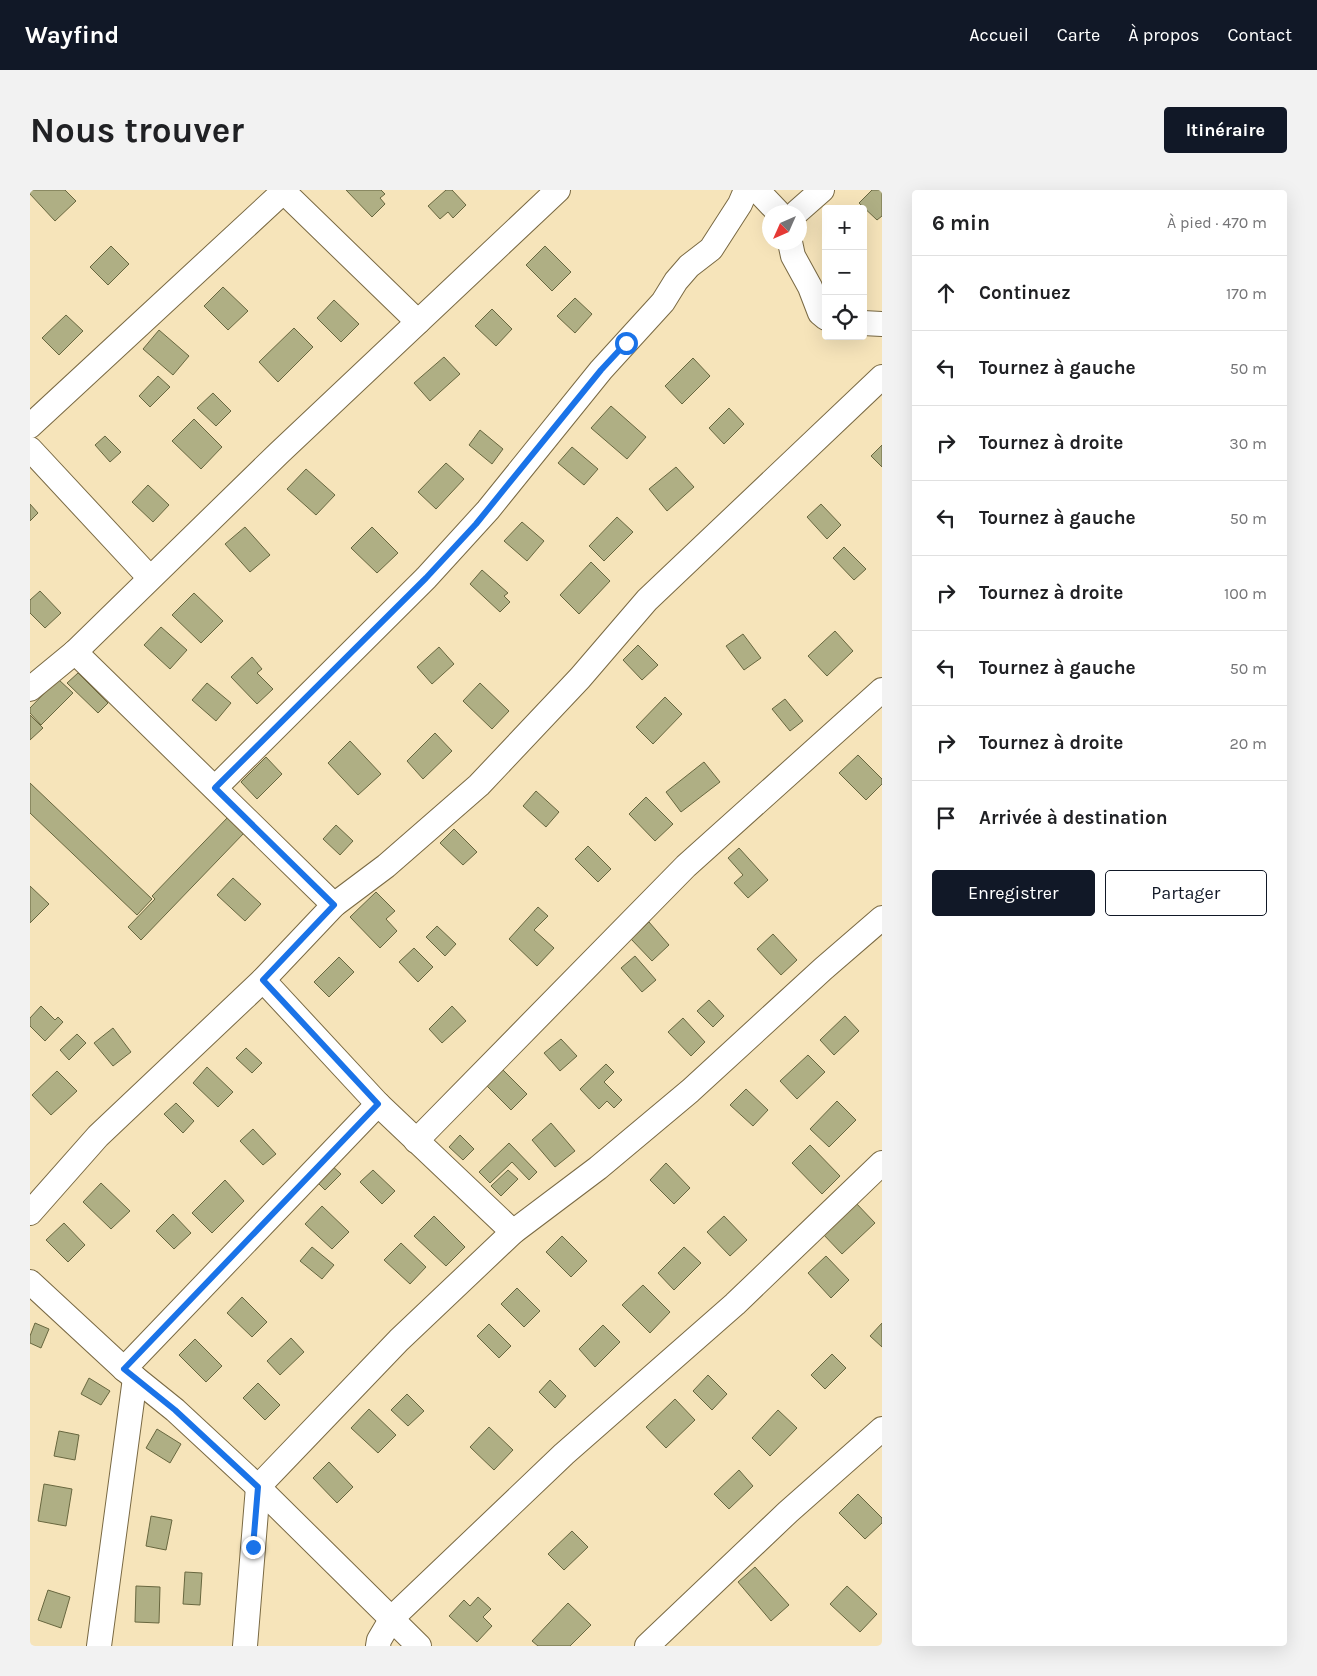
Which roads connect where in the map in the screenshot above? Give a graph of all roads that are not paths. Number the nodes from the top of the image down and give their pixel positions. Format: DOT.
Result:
graph roads {
  1 [pos="283,190"];
  2 [pos="558,190"];
  3 [pos="746,190"];
  4 [pos="757,190"];
  5 [pos="822,190"];
  6 [pos="771,205"];
  7 [pos="805,205"];
  8 [pos="792,250"];
  9 [pos="822,315"];
  10 [pos="418,322"];
  11 [pos="867,323"];
  12 [pos="882,324"];
  13 [pos="882,377"];
  14 [pos="30,426"];
  15 [pos="30,449"];
  16 [pos="150,578"];
  17 [pos="75,652"];
  18 [pos="30,690"];
  19 [pos="882,690"];
  20 [pos="215,788"];
  21 [pos="334,905"];
  22 [pos="882,918"];
  23 [pos="263,980"];
  24 [pos="378,1104"];
  25 [pos="416,1141"];
  26 [pos="882,1163"];
  27 [pos="30,1213"];
  28 [pos="513,1232"];
  29 [pos="30,1282"];
  30 [pos="130,1373"];
  31 [pos="882,1429"];
  32 [pos="258,1487"];
  33 [pos="392,1618"];
  34 [pos="99,1646"];
  35 [pos="245,1646"];
  36 [pos="378,1646"];
  37 [pos="419,1646"];
  38 [pos="648,1646"];
  1 -- 10 [label="street"];
  1 -- 14 [label="street"];
  2 -- 10 [label="street"];
  3 -- 20 [label="street"];
  4 -- 6 [label="street"];
  5 -- 7 [label="street"];
  8 -- 9 [label="street"];
  10 -- 16 [label="street"];
  11 -- 12 [label="street"];
  13 -- 21 [label="street"];
  15 -- 16 [label="street"];
  16 -- 17 [label="street"];
  17 -- 18 [label="street"];
  17 -- 20 [label="street"];
  19 -- 25 [label="street"];
  20 -- 21 [label="street"];
  21 -- 23 [label="street"];
  22 -- 28 [label="street"];
  23 -- 24 [label="street"];
  23 -- 27 [label="street"];
  24 -- 25 [label="street"];
  24 -- 30 [label="street"];
  25 -- 28 [label="street"];
  26 -- 33 [label="street"];
  28 -- 32 [label="street"];
  29 -- 30 [label="street"];
  30 -- 32 [label="street"];
  30 -- 34 [label="street"];
  31 -- 38 [label="street"];
  32 -- 33 [label="street"];
  32 -- 35 [label="street"];
  33 -- 36 [label="street"];
  33 -- 37 [label="street"];
}
